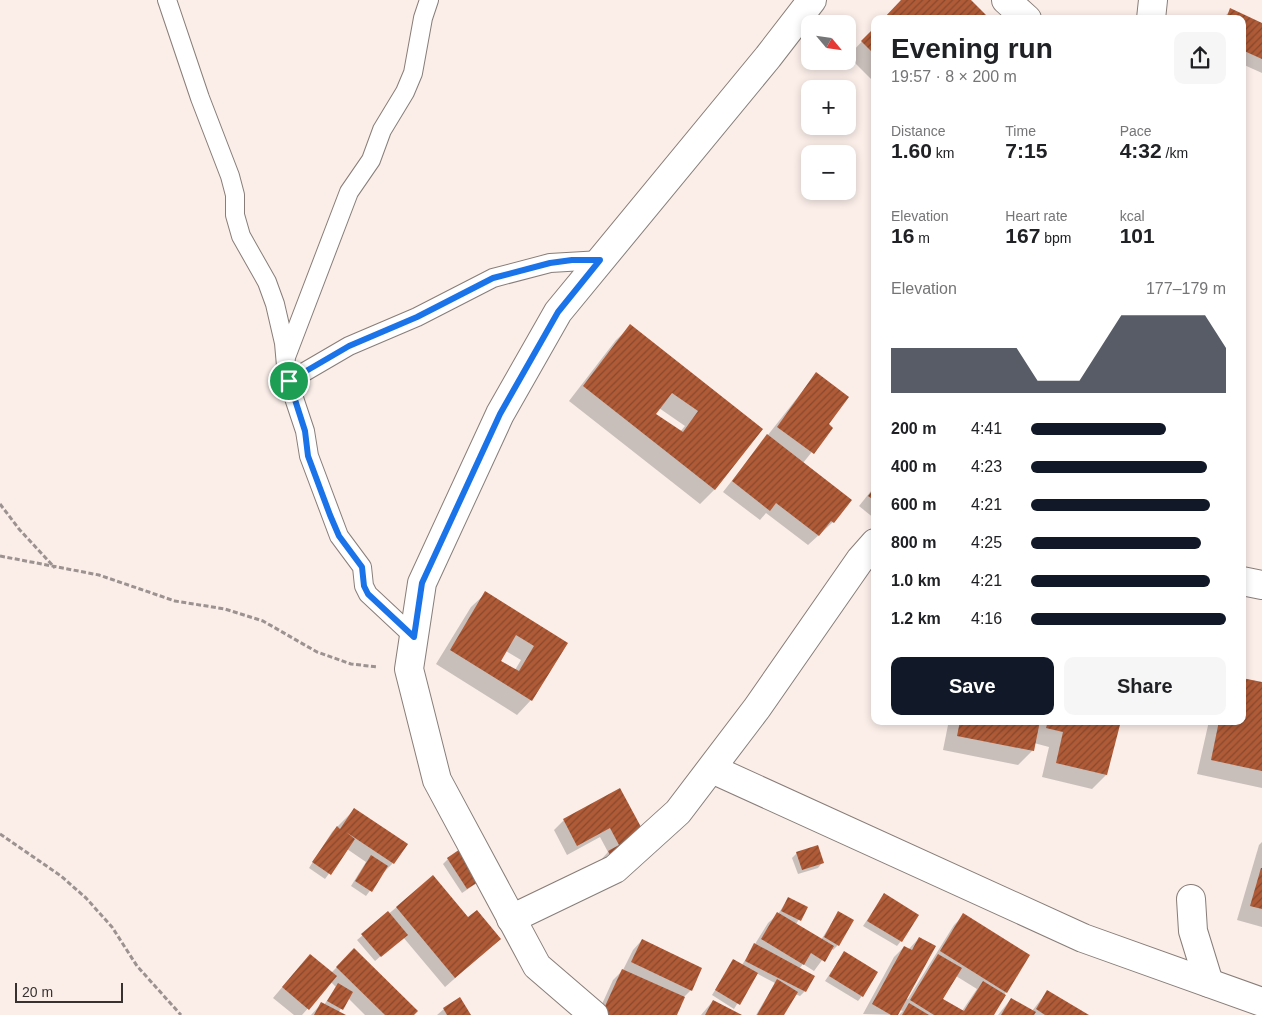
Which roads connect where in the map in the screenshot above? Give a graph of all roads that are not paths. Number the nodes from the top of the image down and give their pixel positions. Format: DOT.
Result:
graph roads {
  1 [pos="167,0"];
  2 [pos="429,0"];
  3 [pos="812,0"];
  4 [pos="1006,0"];
  5 [pos="1023,15"];
  6 [pos="600,260"];
  7 [pos="286,359"];
  8 [pos="289,381"];
  9 [pos="871,548"];
  10 [pos="1246,581"];
  11 [pos="1262,586"];
  12 [pos="414,637"];
  13 [pos="712,769"];
  14 [pos="1191,899"];
  15 [pos="511,918"];
  16 [pos="1210,983"];
  17 [pos="1262,1002"];
  18 [pos="564,1005"];
  19 [pos="594,1015"];
  1 -- 7 [label="lane"];
  2 -- 7 [label="lane"];
  3 -- 6 [label="street"];
  4 -- 5 [label="street"];
  6 -- 8 [label="lane"];
  6 -- 12 [label="street"];
  7 -- 8 [label="lane"];
  8 -- 12 [label="lane"];
  9 -- 13 [label="street"];
  10 -- 11 [label="street"];
  12 -- 15 [label="street"];
  13 -- 15 [label="street"];
  13 -- 16 [label="street"];
  14 -- 16 [label="street"];
  15 -- 18 [label="street"];
  16 -- 17 [label="street"];
  18 -- 19 [label="street"];
}
